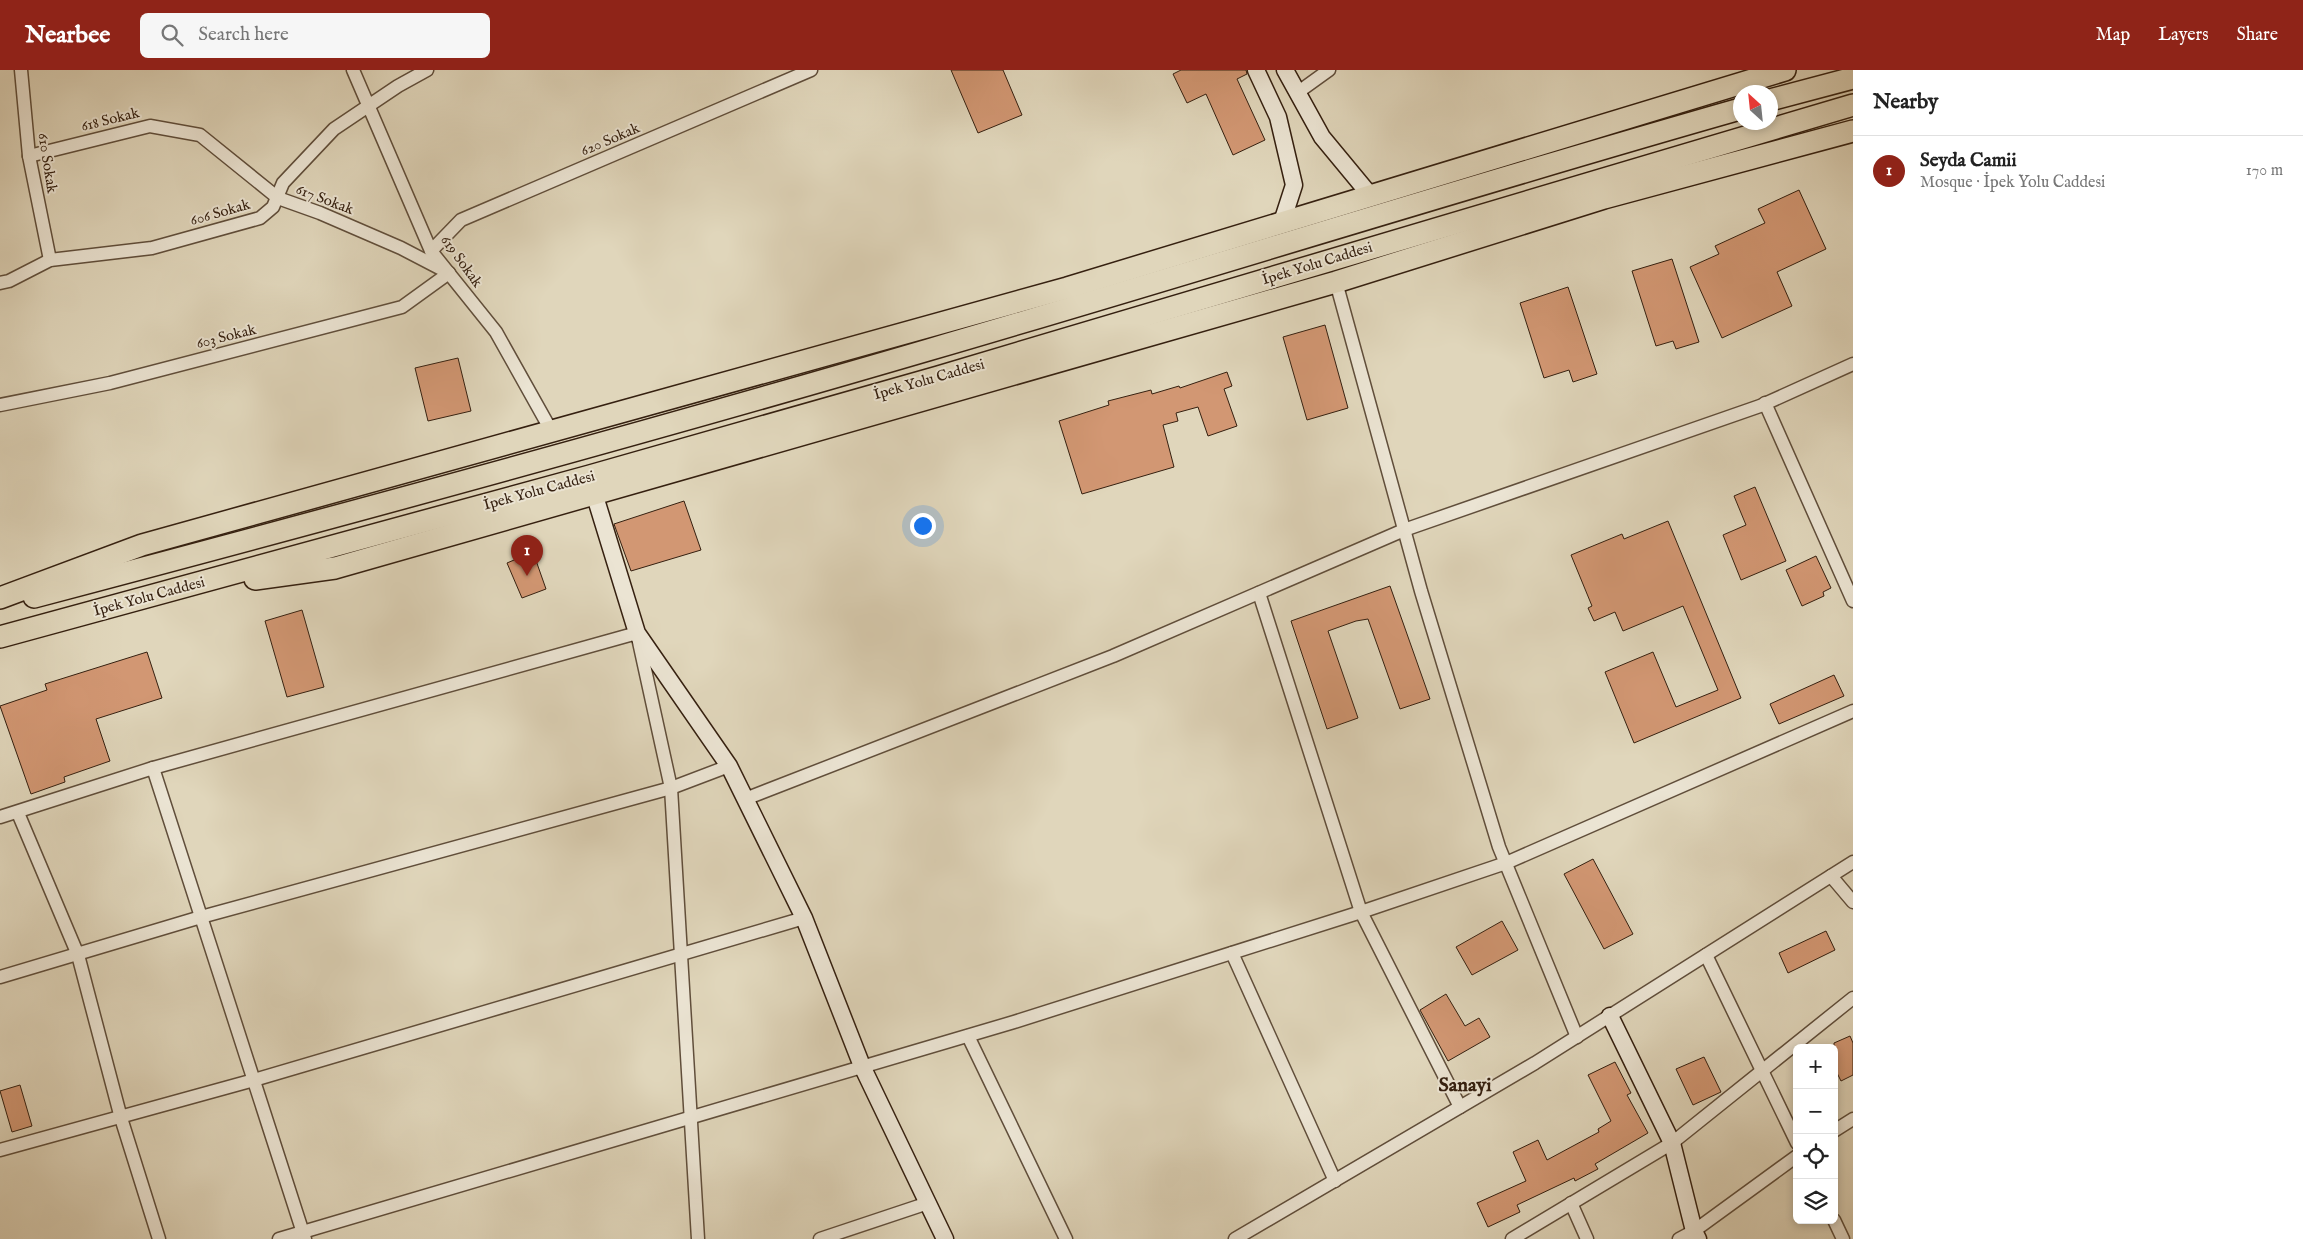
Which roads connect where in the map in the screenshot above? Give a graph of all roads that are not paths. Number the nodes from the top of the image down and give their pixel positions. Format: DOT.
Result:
graph roads {
  1 [pos="21,70"];
  2 [pos="353,70"];
  3 [pos="427,70"];
  4 [pos="811,70"];
  5 [pos="1256,70"];
  6 [pos="1285,70"];
  7 [pos="1330,70"];
  8 [pos="1785,70"];
  9 [pos="1853,78"];
  10 [pos="1297,93"];
  11 [pos="1778,98"];
  12 [pos="1853,105"];
  13 [pos="368,106"];
  14 [pos="1733,111"];
  15 [pos="1853,130"];
  16 [pos="200,135"];
  17 [pos="29,156"];
  18 [pos="1370,195"];
  19 [pos="278,198"];
  20 [pos="1282,222"];
  21 [pos="431,251"];
  22 [pos="50,260"];
  23 [pos="450,274"];
  24 [pos="1336,282"];
  25 [pos="0,284"];
  26 [pos="1853,364"];
  27 [pos="1765,403"];
  28 [pos="0,405"];
  29 [pos="552,432"];
  30 [pos="594,493"];
  31 [pos="1404,530"];
  32 [pos="163,592"];
  33 [pos="1259,593"];
  34 [pos="0,598"];
  35 [pos="1853,601"];
  36 [pos="0,606"];
  37 [pos="637,633"];
  38 [pos="0,637"];
  39 [pos="1853,711"];
  40 [pos="729,766"];
  41 [pos="153,768"];
  42 [pos="670,788"];
  43 [pos="745,799"];
  44 [pos="18,813"];
  45 [pos="0,817"];
  46 [pos="1853,862"];
  47 [pos="1506,863"];
  48 [pos="1832,876"];
  49 [pos="1853,902"];
  50 [pos="1361,912"];
  51 [pos="201,917"];
  52 [pos="804,918"];
  53 [pos="1232,953"];
  54 [pos="78,955"];
  55 [pos="681,955"];
  56 [pos="1706,955"];
  57 [pos="0,977"];
  58 [pos="1853,998"];
  59 [pos="1610,1016"];
  60 [pos="968,1036"];
  61 [pos="1577,1037"];
  62 [pos="862,1066"];
  63 [pos="1762,1069"];
  64 [pos="254,1080"];
  65 [pos="1460,1107"];
  66 [pos="692,1116"];
  67 [pos="121,1118"];
  68 [pos="1853,1119"];
  69 [pos="1838,1128"];
  70 [pos="1793,1135"];
  71 [pos="1672,1142"];
  72 [pos="0,1150"];
  73 [pos="1793,1159"];
  74 [pos="1335,1180"];
  75 [pos="928,1203"];
  76 [pos="1571,1203"];
  77 [pos="1836,1224"];
  78 [pos="304,1235"];
  79 [pos="1696,1235"];
  80 [pos="159,1239"];
  81 [pos="279,1239"];
  82 [pos="698,1239"];
  83 [pos="820,1239"];
  84 [pos="945,1239"];
  85 [pos="1066,1239"];
  86 [pos="1235,1239"];
  87 [pos="1512,1239"];
  88 [pos="1587,1239"];
  89 [pos="1679,1239"];
  90 [pos="1843,1239"];
  1 -- 17 [label="street, 610 Sokak"];
  2 -- 13 [label="street, 619 Sokak"];
  3 -- 13 [label="street, 606 Sokak"];
  4 -- 21 [label="street, 620 Sokak"];
  5 -- 20 [label="street"];
  6 -- 10 [label="street"];
  7 -- 10 [label="street"];
  8 -- 18 [label="highway"];
  9 -- 11 [label="highway"];
  10 -- 18 [label="street"];
  12 -- 32 [label="highway, İpek Yolu Caddesi"];
  13 -- 19 [label="street, 606 Sokak"];
  13 -- 21 [label="street, 619 Sokak"];
  14 -- 36 [label="highway, İpek Yolu Caddesi"];
  15 -- 24 [label="highway"];
  16 -- 17 [label="street, 618 Sokak"];
  16 -- 19 [label="street, 617 Sokak"];
  17 -- 22 [label="street, 610 Sokak"];
  18 -- 20 [label="highway"];
  19 -- 22 [label="street, 606 Sokak"];
  19 -- 23 [label="street, 617 Sokak"];
  20 -- 29 [label="highway"];
  21 -- 23 [label="street, 619 Sokak"];
  22 -- 25 [label="street, 606 Sokak"];
  23 -- 28 [label="street, 603 Sokak"];
  23 -- 29 [label="street, 619 Sokak"];
  24 -- 30 [label="highway"];
  24 -- 31 [label="street"];
  26 -- 27 [label="street"];
  27 -- 31 [label="street"];
  27 -- 35 [label="street"];
  29 -- 34 [label="highway"];
  30 -- 32 [label="highway"];
  30 -- 37 [label="street"];
  31 -- 33 [label="street"];
  31 -- 47 [label="street"];
  32 -- 38 [label="highway, İpek Yolu Caddesi"];
  33 -- 43 [label="street"];
  33 -- 50 [label="street"];
  37 -- 40 [label="street"];
  37 -- 41 [label="street"];
  37 -- 42 [label="street"];
  39 -- 47 [label="street"];
  40 -- 42 [label="street"];
  40 -- 43 [label="street"];
  41 -- 44 [label="street"];
  41 -- 51 [label="street"];
  42 -- 51 [label="street"];
  42 -- 55 [label="street"];
  43 -- 52 [label="street"];
  44 -- 45 [label="street"];
  44 -- 54 [label="street"];
  46 -- 48 [label="street"];
  47 -- 50 [label="street"];
  47 -- 61 [label="street"];
  48 -- 49 [label="street"];
  48 -- 56 [label="street"];
  50 -- 53 [label="street"];
  50 -- 65 [label="street"];
  51 -- 54 [label="street"];
  51 -- 64 [label="street"];
  52 -- 55 [label="street"];
  52 -- 62 [label="street"];
  53 -- 60 [label="street"];
  53 -- 74 [label="street"];
  54 -- 57 [label="street"];
  54 -- 67 [label="street"];
  55 -- 64 [label="street"];
  55 -- 66 [label="street"];
  56 -- 59 [label="street"];
  56 -- 63 [label="street"];
  58 -- 63 [label="street"];
  59 -- 61 [label="street"];
  59 -- 71 [label="street"];
  60 -- 62 [label="street"];
  60 -- 85 [label="street"];
  61 -- 65 [label="street"];
  62 -- 66 [label="street"];
  62 -- 75 [label="street"];
  63 -- 70 [label="street"];
  63 -- 71 [label="street"];
  64 -- 67 [label="street"];
  64 -- 78 [label="street"];
  65 -- 74 [label="street"];
  66 -- 78 [label="street"];
  66 -- 82 [label="street"];
  67 -- 72 [label="street"];
  67 -- 80 [label="street"];
  68 -- 69 [label="street"];
  71 -- 76 [label="street"];
  71 -- 79 [label="street"];
  73 -- 79 [label="street"];
  74 -- 86 [label="street"];
  75 -- 83 [label="street"];
  75 -- 84 [label="street"];
  76 -- 87 [label="street"];
  76 -- 88 [label="street"];
  77 -- 90 [label="street"];
  78 -- 81 [label="street"];
  79 -- 89 [label="street"];
}
